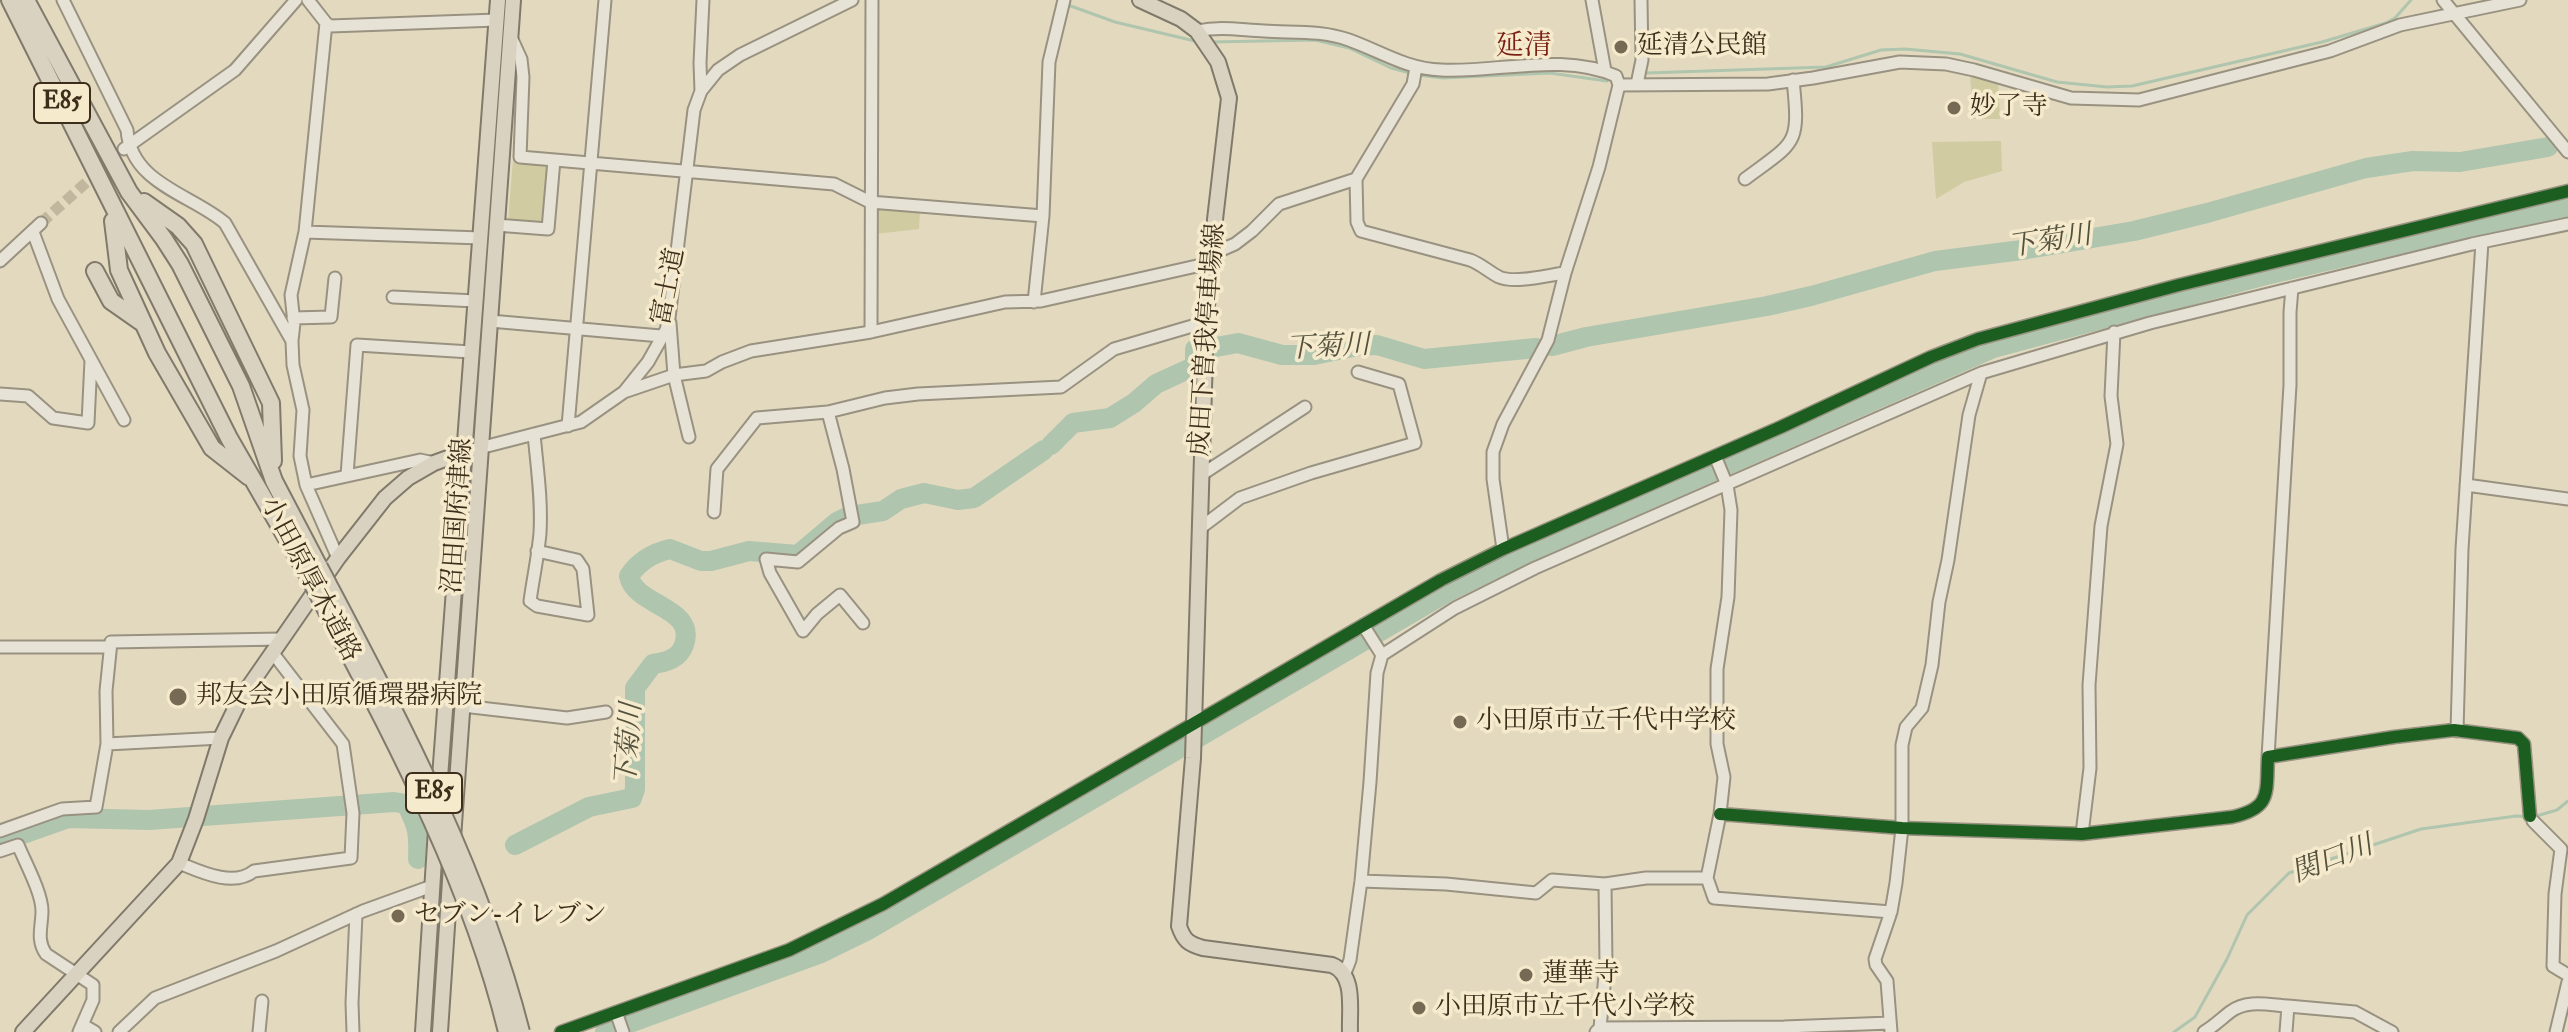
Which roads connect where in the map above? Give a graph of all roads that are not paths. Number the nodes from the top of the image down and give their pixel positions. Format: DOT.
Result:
graph roads {
  1 [pos="1,0"];
  2 [pos="10,0"];
  3 [pos="26,0"];
  4 [pos="63,0"];
  5 [pos="296,0"];
  6 [pos="308,0"];
  7 [pos="498,0"];
  8 [pos="513,0"];
  9 [pos="605,0"];
  10 [pos="703,0"];
  11 [pos="852,0"];
  12 [pos="872,0"];
  13 [pos="1140,0"];
  14 [pos="1592,0"];
  15 [pos="1641,0"];
  16 [pos="2443,0"];
  17 [pos="2520,0"];
  18 [pos="1063,3"];
  19 [pos="2454,13"];
  20 [pos="497,20"];
  21 [pos="326,23"];
  22 [pos="1197,31"];
  23 [pos="510,35"];
  24 [pos="1605,71"];
  25 [pos="1416,73"];
  26 [pos="1793,80"];
  27 [pos="1637,84"];
  28 [pos="1619,85"];
  29 [pos="701,91"];
  30 [pos="71,122"];
  31 [pos="126,147"];
  32 [pos="2568,152"];
  33 [pos="89,156"];
  34 [pos="554,160"];
  35 [pos="591,163"];
  36 [pos="687,173"];
  37 [pos="1356,179"];
  38 [pos="1745,179"];
  39 [pos="87,186"];
  40 [pos="2568,191"];
  41 [pos="870,202"];
  42 [pos="112,208"];
  43 [pos="1043,216"];
  44 [pos="2568,224"];
  45 [pos="496,225"];
  46 [pos="305,232"];
  47 [pos="481,238"];
  48 [pos="2482,242"];
  49 [pos="1211,258"];
  50 [pos="0,261"];
  51 [pos="95,271"];
  52 [pos="1565,273"];
  53 [pos="335,278"];
  54 [pos="2292,288"];
  55 [pos="393,297"];
  56 [pos="476,301"];
  57 [pos="1034,302"];
  58 [pos="293,318"];
  59 [pos="669,318"];
  60 [pos="490,321"];
  61 [pos="1206,322"];
  62 [pos="142,323"];
  63 [pos="576,327"];
  64 [pos="871,332"];
  65 [pos="2114,332"];
  66 [pos="661,336"];
  67 [pos="292,341"];
  68 [pos="471,352"];
  69 [pos="91,359"];
  70 [pos="1358,372"];
  71 [pos="1981,373"];
  72 [pos="674,375"];
  73 [pos="624,392"];
  74 [pos="0,394"];
  75 [pos="1305,407"];
  76 [pos="828,412"];
  77 [pos="124,420"];
  78 [pos="568,426"];
  79 [pos="534,434"];
  80 [pos="689,437"];
  81 [pos="482,447"];
  82 [pos="464,452"];
  83 [pos="1715,456"];
  84 [pos="434,463"];
  85 [pos="347,475"];
  86 [pos="1201,475"];
  87 [pos="256,483"];
  88 [pos="306,485"];
  89 [pos="1727,485"];
  90 [pos="2466,485"];
  91 [pos="2568,499"];
  92 [pos="714,512"];
  93 [pos="1199,529"];
  94 [pos="1503,549"];
  95 [pos="537,551"];
  96 [pos="338,558"];
  97 [pos="314,572"];
  98 [pos="863,623"];
  99 [pos="1363,625"];
  100 [pos="277,645"];
  101 [pos="0,647"];
  102 [pos="110,647"];
  103 [pos="1379,651"];
  104 [pos="463,706"];
  105 [pos="606,712"];
  106 [pos="1194,723"];
  107 [pos="2457,731"];
  108 [pos="221,738"];
  109 [pos="107,744"];
  110 [pos="2268,757"];
  111 [pos="1720,814"];
  112 [pos="1902,828"];
  113 [pos="0,831"];
  114 [pos="2082,834"];
  115 [pos="0,851"];
  116 [pos="179,863"];
  117 [pos="1707,878"];
  118 [pos="1361,881"];
  119 [pos="1605,884"];
  120 [pos="432,886"];
  121 [pos="1891,912"];
  122 [pos="356,914"];
  123 [pos="1345,973"];
  124 [pos="77,974"];
  125 [pos="2568,975"];
  126 [pos="2568,982"];
  127 [pos="262,1001"];
  128 [pos="2288,1006"];
  129 [pos="616,1012"];
  130 [pos="81,1028"];
  131 [pos="1890,1028"];
  132 [pos="1598,1030"];
  133 [pos="23,1032"];
  134 [pos="95,1032"];
  135 [pos="119,1032"];
  136 [pos="259,1032"];
  137 [pos="353,1032"];
  138 [pos="423,1032"];
  139 [pos="440,1032"];
  140 [pos="507,1032"];
  141 [pos="521,1032"];
  142 [pos="561,1032"];
  143 [pos="623,1032"];
  144 [pos="1350,1032"];
  145 [pos="2204,1032"];
  146 [pos="2286,1032"];
  147 [pos="2392,1032"];
  148 [pos="2556,1032"];
  1 -- 30 [label="highway"];
  2 -- 30 [label="highway, 小田原厚木道路 / E85"];
  3 -- 97 [label="highway, 小田原厚木道路 / E85"];
  4 -- 31 [label="street"];
  5 -- 31 [label="street"];
  6 -- 21 [label="street"];
  7 -- 20 [label="main road, 沼田国府津線"];
  8 -- 23 [label="main road, 沼田国府津線"];
  9 -- 35 [label="street"];
  10 -- 29 [label="street, 富士道"];
  11 -- 29 [label="street"];
  12 -- 41 [label="street"];
  13 -- 22 [label="main road, 成田下曽我停車場線"];
  14 -- 24 [label="street"];
  15 -- 27 [label="street"];
  16 -- 19 [label="street"];
  17 -- 19 [label="street"];
  18 -- 43 [label="street"];
  19 -- 26 [label="street"];
  19 -- 32 [label="street"];
  20 -- 21 [label="street"];
  20 -- 47 [label="main road, 沼田国府津線"];
  21 -- 46 [label="street"];
  22 -- 25 [label="street"];
  22 -- 49 [label="main road, 成田下曽我停車場線"];
  23 -- 34 [label="street"];
  23 -- 45 [label="main road, 沼田国府津線"];
  24 -- 25 [label="street"];
  24 -- 28 [label="street"];
  25 -- 37 [label="street"];
  26 -- 27 [label="street"];
  26 -- 38 [label="street"];
  27 -- 28 [label="street"];
  28 -- 52 [label="street"];
  29 -- 36 [label="street, 富士道"];
  30 -- 33 [label="highway, 小田原厚木道路 / E85"];
  31 -- 67 [label="street"];
  33 -- 39 [label="highway"];
  33 -- 42 [label="highway, 小田原厚木道路 / E85"];
  34 -- 35 [label="street"];
  34 -- 45 [label="street"];
  35 -- 36 [label="street"];
  35 -- 63 [label="street"];
  36 -- 41 [label="street"];
  36 -- 59 [label="street, 富士道"];
  37 -- 49 [label="street"];
  37 -- 52 [label="street"];
  40 -- 83 [label="street"];
  41 -- 43 [label="street"];
  41 -- 64 [label="street"];
  42 -- 62 [label="highway, 小田原厚木道路 / E85"];
  42 -- 87 [label="highway, 小田原厚木道路 / E85"];
  43 -- 57 [label="street"];
  44 -- 48 [label="street"];
  45 -- 60 [label="main road, 沼田国府津線"];
  46 -- 47 [label="street"];
  46 -- 58 [label="street"];
  47 -- 56 [label="main road, 沼田国府津線"];
  48 -- 54 [label="street"];
  48 -- 90 [label="street"];
  49 -- 57 [label="street"];
  49 -- 61 [label="main road, 成田下曽我停車場線"];
  50 -- 69 [label="street"];
  51 -- 62 [label="highway"];
  52 -- 94 [label="street"];
  53 -- 58 [label="street"];
  54 -- 65 [label="street"];
  54 -- 110 [label="street"];
  55 -- 56 [label="street"];
  56 -- 68 [label="main road, 沼田国府津線"];
  57 -- 64 [label="street"];
  58 -- 67 [label="street"];
  59 -- 66 [label="street, 富士道"];
  59 -- 72 [label="street"];
  60 -- 63 [label="street"];
  60 -- 81 [label="main road, 沼田国府津線"];
  61 -- 76 [label="street"];
  61 -- 86 [label="main road, 成田下曽我停車場線"];
  62 -- 87 [label="highway, 小田原厚木道路 / E85"];
  63 -- 66 [label="street"];
  63 -- 78 [label="street"];
  64 -- 72 [label="street"];
  65 -- 71 [label="street"];
  65 -- 114 [label="street"];
  66 -- 73 [label="street, 富士道"];
  67 -- 88 [label="street"];
  68 -- 82 [label="main road, 沼田国府津線"];
  68 -- 85 [label="street"];
  69 -- 74 [label="street"];
  69 -- 77 [label="street"];
  70 -- 93 [label="street"];
  71 -- 89 [label="street"];
  71 -- 112 [label="street"];
  72 -- 73 [label="street"];
  72 -- 80 [label="street"];
  73 -- 78 [label="street, 富士道"];
  75 -- 86 [label="street"];
  76 -- 92 [label="street"];
  76 -- 98 [label="street"];
  78 -- 79 [label="street, 富士道"];
  79 -- 81 [label="street, 富士道"];
  79 -- 95 [label="street"];
  81 -- 82 [label="street, 富士道"];
  81 -- 104 [label="main road, 沼田国府津線"];
  82 -- 84 [label="main road"];
  82 -- 120 [label="main road, 沼田国府津線"];
  83 -- 89 [label="street"];
  83 -- 94 [label="street"];
  84 -- 85 [label="street"];
  84 -- 96 [label="main road"];
  85 -- 88 [label="street"];
  86 -- 93 [label="main road, 成田下曽我停車場線"];
  87 -- 97 [label="highway, 小田原厚木道路 / E85"];
  88 -- 96 [label="street"];
  89 -- 103 [label="street"];
  89 -- 111 [label="street"];
  90 -- 91 [label="street"];
  90 -- 107 [label="street"];
  93 -- 106 [label="main road, 成田下曽我停車場線"];
  94 -- 99 [label="street"];
  95 -- 95 [label="street"];
  96 -- 100 [label="main road"];
  97 -- 140 [label="highway, 小田原厚木道路 / E85, bridge"];
  97 -- 141 [label="highway, 小田原厚木道路 / E85, bridge"];
  99 -- 103 [label="street"];
  99 -- 106 [label="street"];
  100 -- 102 [label="street"];
  100 -- 108 [label="main road"];
  100 -- 116 [label="street"];
  101 -- 102 [label="street"];
  102 -- 109 [label="street"];
  103 -- 118 [label="street"];
  104 -- 105 [label="street"];
  104 -- 139 [label="main road, 沼田国府津線"];
  106 -- 123 [label="main road, 成田下曽我停車場線"];
  106 -- 129 [label="street"];
  107 -- 110 [label="street"];
  107 -- 125 [label="street"];
  108 -- 109 [label="street"];
  108 -- 116 [label="main road"];
  109 -- 113 [label="street"];
  110 -- 114 [label="street"];
  111 -- 112 [label="street"];
  111 -- 117 [label="street"];
  112 -- 114 [label="street"];
  112 -- 121 [label="street"];
  115 -- 124 [label="street"];
  116 -- 124 [label="main road"];
  117 -- 119 [label="street"];
  117 -- 121 [label="street"];
  118 -- 119 [label="street"];
  118 -- 123 [label="street"];
  119 -- 132 [label="street"];
  120 -- 122 [label="street"];
  120 -- 138 [label="main road, 沼田国府津線"];
  121 -- 131 [label="street"];
  122 -- 135 [label="street"];
  122 -- 137 [label="street"];
  123 -- 144 [label="main road"];
  124 -- 130 [label="street"];
  124 -- 133 [label="main road"];
  126 -- 148 [label="street"];
  127 -- 136 [label="street"];
  128 -- 145 [label="street"];
  128 -- 146 [label="street"];
  128 -- 147 [label="street"];
  129 -- 142 [label="street"];
  129 -- 143 [label="street"];
  130 -- 134 [label="street"];
  131 -- 132 [label="street"];
}
